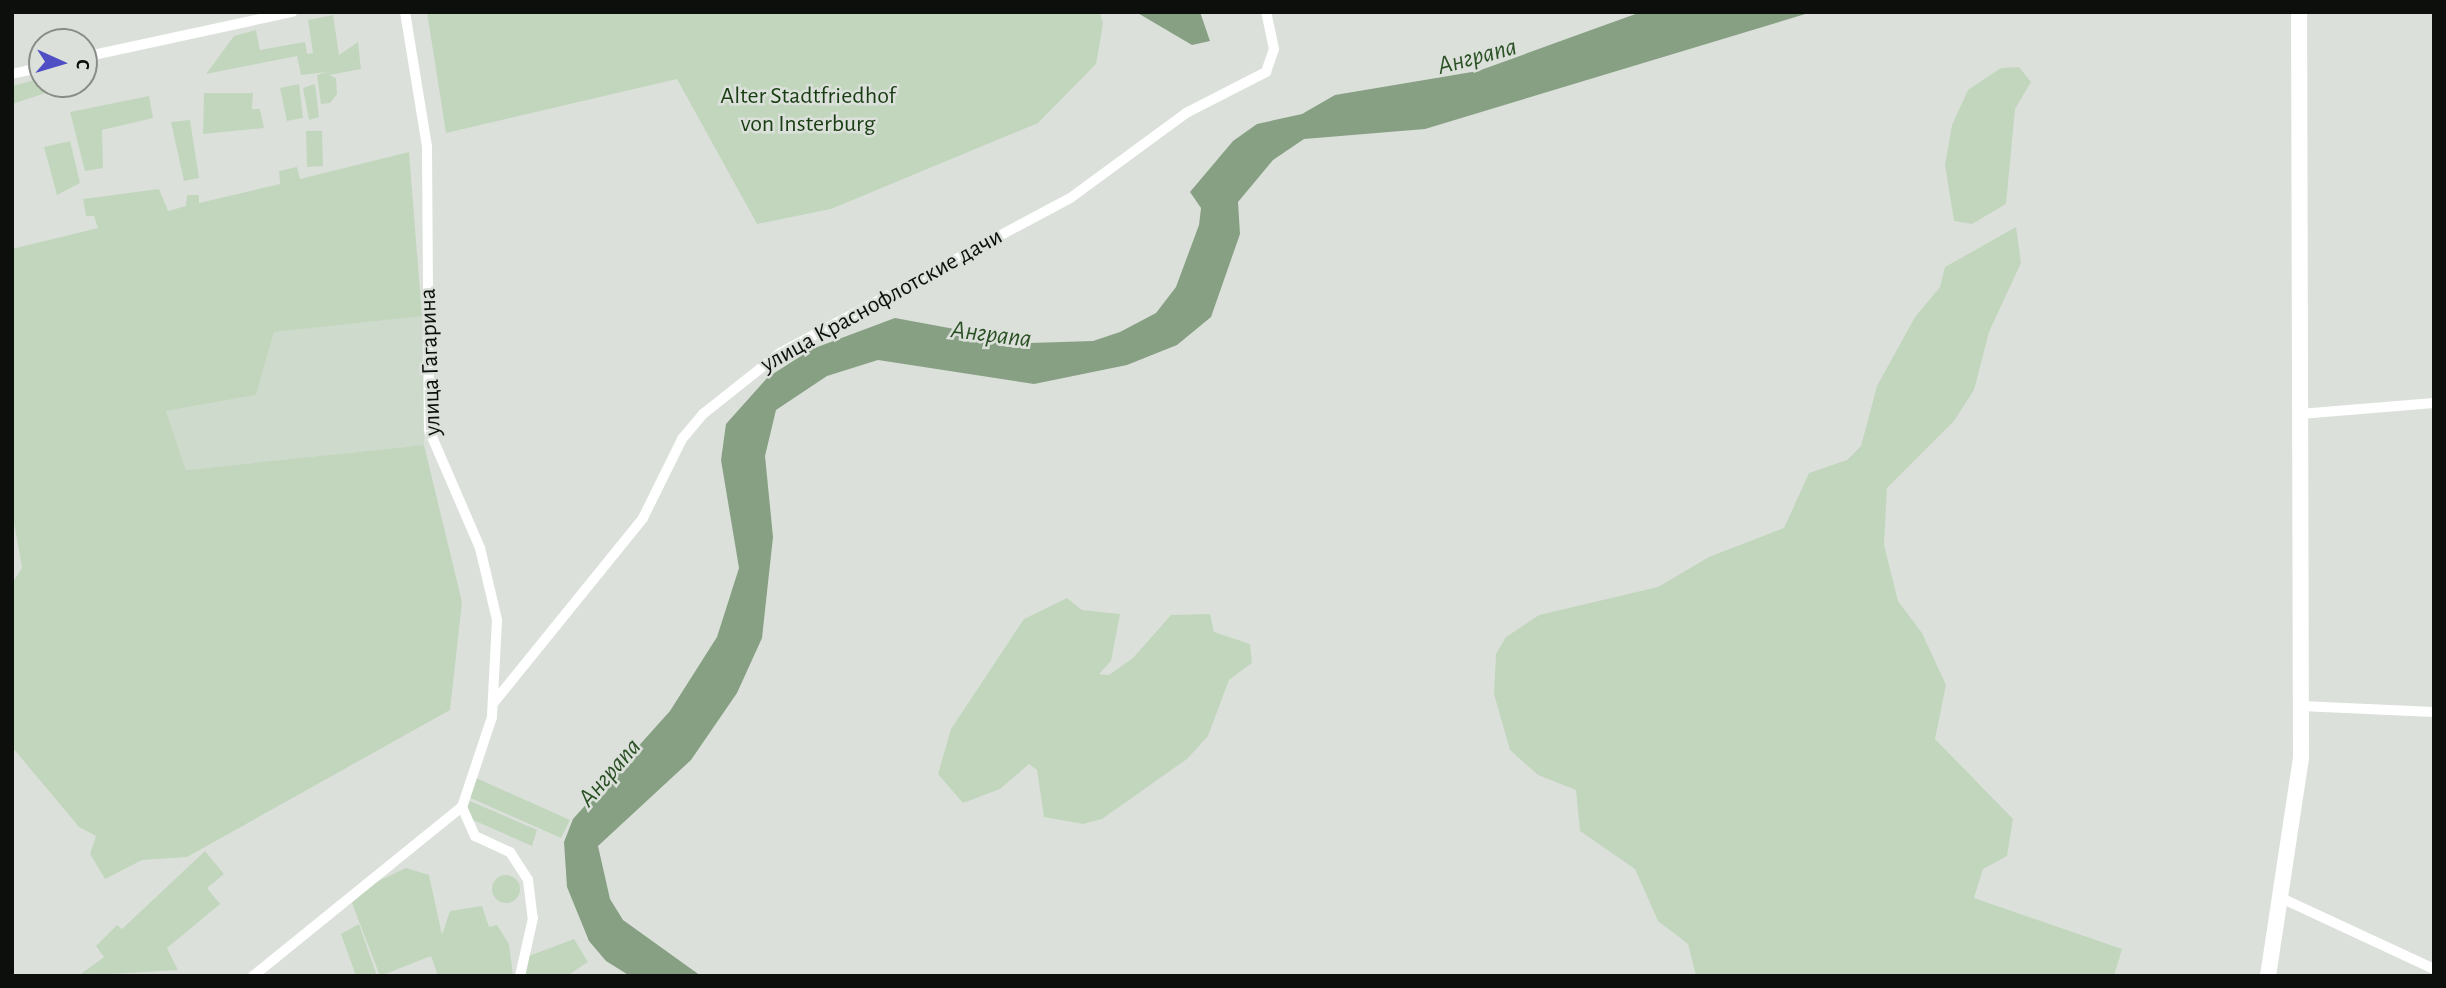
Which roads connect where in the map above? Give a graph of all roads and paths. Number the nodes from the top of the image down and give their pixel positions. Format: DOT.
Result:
graph roads {
  1 [pos="292,12"];
  2 [pos="405,12"];
  3 [pos="1266,12"];
  4 [pos="2299,12"];
  5 [pos="98,54"];
  6 [pos="2434,403"];
  7 [pos="2300,414"];
  8 [pos="495,701"];
  9 [pos="2301,706"];
  10 [pos="2434,712"];
  11 [pos="462,807"];
  12 [pos="2281,898"];
  13 [pos="2434,969"];
  14 [pos="253,976"];
  15 [pos="520,976"];
  16 [pos="2268,976"];
  1 -- 5 [label="street"];
  2 -- 8 [label="street, улица Гагарина"];
  3 -- 8 [label="street, улица Краснофлотские дачи"];
  4 -- 7 [label="street"];
  6 -- 7 [label="street"];
  7 -- 9 [label="street"];
  8 -- 11 [label="street, улица Краснофлотские дачи"];
  9 -- 10 [label="street"];
  9 -- 12 [label="street"];
  11 -- 14 [label="street"];
  11 -- 15 [label="street"];
  12 -- 13 [label="street"];
  12 -- 16 [label="street"];
}
